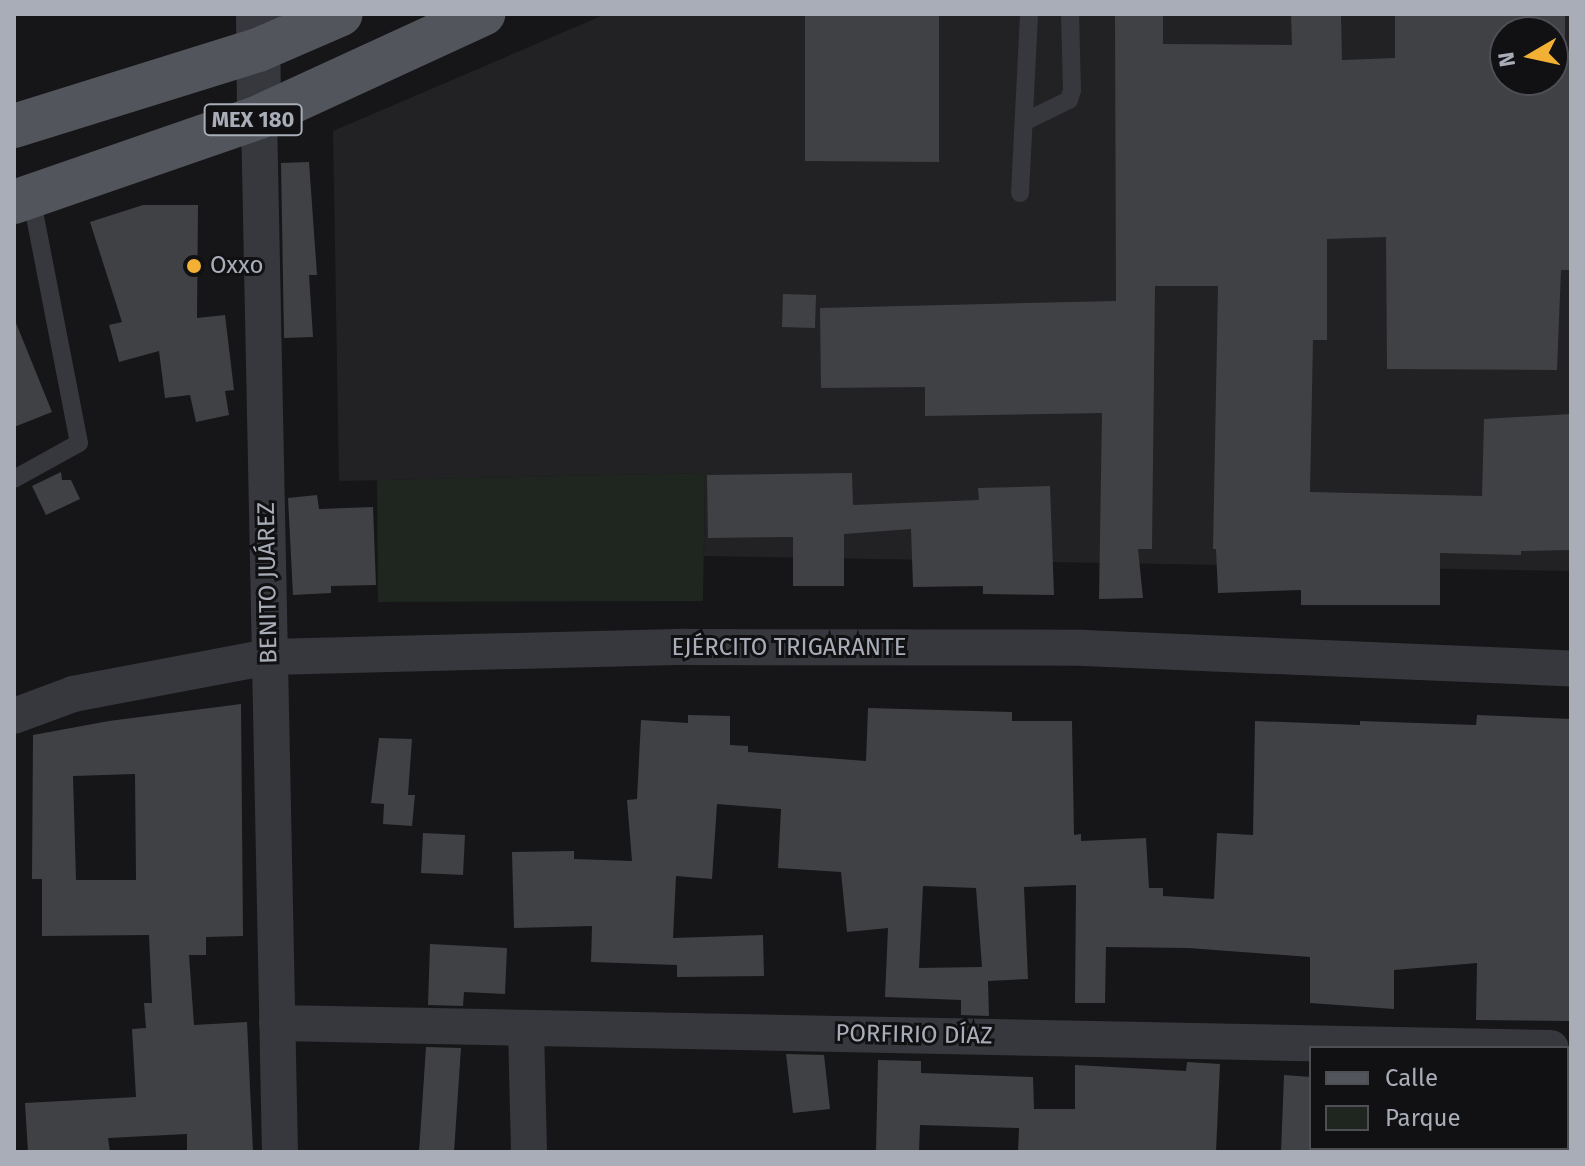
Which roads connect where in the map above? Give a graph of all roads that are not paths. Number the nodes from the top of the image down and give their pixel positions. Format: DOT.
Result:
graph roads {
  1 [pos="341,14"];
  2 [pos="483,14"];
  3 [pos="1029,14"];
  4 [pos="1070,14"];
  5 [pos="258,32"];
  6 [pos="259,117"];
  7 [pos="1024,122"];
  8 [pos="14,126"];
  9 [pos="1020,193"];
  10 [pos="22,199"];
  11 [pos="14,479"];
  12 [pos="269,657"];
  13 [pos="1571,668"];
  14 [pos="14,716"];
  15 [pos="277,1023"];
  16 [pos="526,1028"];
  17 [pos="1448,1046"];
  18 [pos="280,1152"];
  19 [pos="529,1152"];
  1 -- 5 [label="main road, MEX 180"];
  2 -- 6 [label="main road, MEX 180"];
  3 -- 7 [label="lane"];
  4 -- 7 [label="lane"];
  5 -- 6 [label="street, BENITO JUÁREZ"];
  5 -- 8 [label="main road, MEX 180"];
  6 -- 10 [label="main road, MEX 180"];
  6 -- 12 [label="street, BENITO JUÁREZ"];
  7 -- 9 [label="lane"];
  10 -- 11 [label="lane"];
  12 -- 13 [label="street, EJÉRCITO TRIGARANTE"];
  12 -- 14 [label="street, EJÉRCITO TRIGARANTE"];
  12 -- 15 [label="street, BENITO JUÁREZ"];
  15 -- 16 [label="street, PORFIRIO DÍAZ"];
  15 -- 18 [label="street, BENITO JUÁREZ"];
  16 -- 17 [label="street, PORFIRIO DÍAZ"];
  16 -- 19 [label="street"];
}
